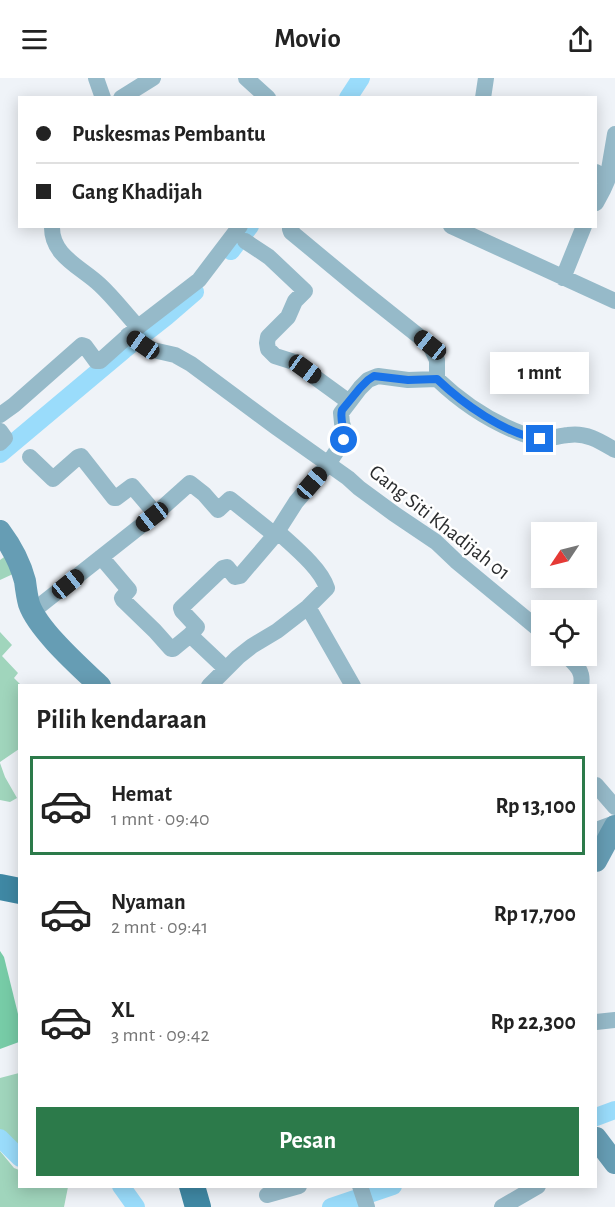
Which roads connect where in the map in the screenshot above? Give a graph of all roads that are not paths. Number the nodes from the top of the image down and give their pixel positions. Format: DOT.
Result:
graph roads {
  1 [pos="96,78"];
  2 [pos="153,78"];
  3 [pos="246,78"];
  4 [pos="486,78"];
  5 [pos="102,96"];
  6 [pos="124,96"];
  7 [pos="266,96"];
  8 [pos="483,96"];
  9 [pos="615,134"];
  10 [pos="601,176"];
  11 [pos="597,201"];
  12 [pos="52,228"];
  13 [pos="291,228"];
  14 [pos="456,228"];
  15 [pos="583,228"];
  16 [pos="243,234"];
  17 [pos="564,273"];
  18 [pos="615,301"];
  19 [pos="135,335"];
  20 [pos="437,379"];
  21 [pos="349,402"];
  22 [pos="0,415"];
  23 [pos="0,431"];
  24 [pos="0,443"];
  25 [pos="615,450"];
  26 [pos="30,457"];
  27 [pos="328,464"];
  28 [pos="155,513"];
  29 [pos="0,531"];
  30 [pos="276,533"];
  31 [pos="101,557"];
  32 [pos="308,607"];
  33 [pos="33,611"];
  34 [pos="531,623"];
  35 [pos="190,635"];
  36 [pos="577,666"];
  37 [pos="226,669"];
  38 [pos="98,684"];
  39 [pos="213,684"];
  40 [pos="352,684"];
  41 [pos="581,684"];
  42 [pos="597,786"];
  43 [pos="615,807"];
  44 [pos="615,824"];
  45 [pos="597,830"];
  46 [pos="597,859"];
  47 [pos="0,886"];
  48 [pos="18,890"];
  49 [pos="615,1020"];
  50 [pos="597,1022"];
  51 [pos="597,1139"];
  52 [pos="615,1163"];
  53 [pos="193,1188"];
  54 [pos="293,1188"];
  55 [pos="535,1188"];
  56 [pos="361,1189"];
  57 [pos="267,1196"];
  58 [pos="198,1207"];
  59 [pos="368,1207"];
  60 [pos="502,1207"];
  1 -- 5 [label="street"];
  2 -- 6 [label="street"];
  3 -- 7 [label="street"];
  4 -- 8 [label="street"];
  9 -- 10 [label="street"];
  10 -- 11 [label="street"];
  12 -- 19 [label="street"];
  13 -- 20 [label="street"];
  14 -- 17 [label="street"];
  15 -- 17 [label="street"];
  16 -- 19 [label="street"];
  16 -- 21 [label="street"];
  17 -- 18 [label="street"];
  19 -- 22 [label="street"];
  19 -- 27 [label="street, Gang Siti Khadijah 01"];
  20 -- 21 [label="street"];
  20 -- 25 [label="street"];
  21 -- 27 [label="street"];
  23 -- 24 [label="street"];
  26 -- 28 [label="street"];
  27 -- 30 [label="street"];
  27 -- 34 [label="street, Gang Siti Khadijah 01"];
  28 -- 30 [label="street"];
  28 -- 31 [label="street"];
  29 -- 33 [label="street"];
  30 -- 32 [label="street"];
  30 -- 35 [label="street"];
  31 -- 33 [label="street"];
  31 -- 35 [label="street"];
  32 -- 37 [label="street"];
  32 -- 40 [label="street"];
  33 -- 38 [label="street"];
  35 -- 37 [label="street"];
  36 -- 41 [label="street"];
  37 -- 39 [label="street"];
  42 -- 43 [label="street"];
  44 -- 45 [label="street"];
  44 -- 46 [label="street"];
  47 -- 48 [label="main road"];
  49 -- 50 [label="street"];
  51 -- 52 [label="street"];
  53 -- 58 [label="main road"];
  54 -- 57 [label="street"];
  55 -- 60 [label="street"];
  56 -- 59 [label="street"];
}
